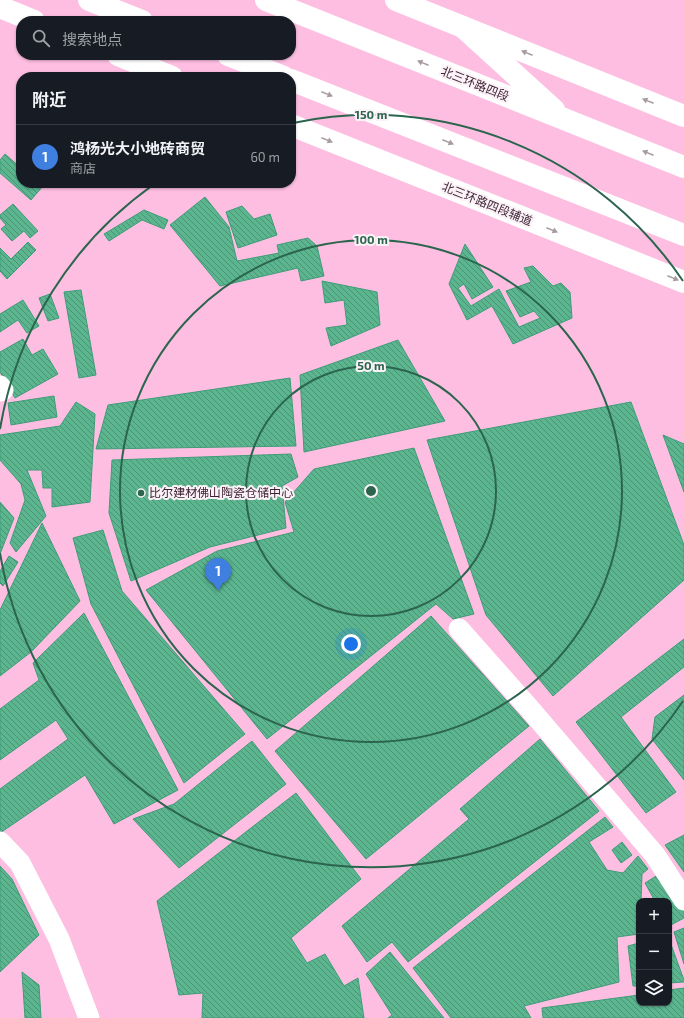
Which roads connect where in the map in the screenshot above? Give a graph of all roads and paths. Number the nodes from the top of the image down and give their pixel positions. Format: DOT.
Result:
graph roads {
  1 [pos="89,0"];
  2 [pos="266,0"];
  3 [pos="396,0"];
  4 [pos="0,7"];
  5 [pos="22,16"];
  6 [pos="129,16"];
  7 [pos="463,27"];
  8 [pos="130,60"];
  9 [pos="241,60"];
  10 [pos="160,72"];
  11 [pos="271,72"];
  12 [pos="296,82"];
  13 [pos="684,116"];
  14 [pos="563,119"];
  15 [pos="296,127"];
  16 [pos="684,167"];
  17 [pos="542,179"];
  18 [pos="684,235"];
  19 [pos="684,249"];
  20 [pos="684,282"];
  21 [pos="0,386"];
  22 [pos="0,392"];
  23 [pos="459,629"];
  24 [pos="0,842"];
  25 [pos="684,900"];
  26 [pos="89,1018"];
  1 -- 6 [label="main road"];
  14 -- 2 [label="main road, 北三环路四段, one-way"];
  3 -- 7 [label="main road"];
  4 -- 5 [label="main road"];
  13 -- 7 [label="main road, one-way"];
  7 -- 14 [label="main road"];
  8 -- 10 [label="main road"];
  9 -- 11 [label="main road"];
  12 -- 17 [label="main road, one-way"];
  16 -- 14 [label="main road, 北三环路四段, one-way"];
  15 -- 20 [label="main road, 北三环路四段辅道, one-way"];
  17 -- 18 [label="main road"];
  17 -- 19 [label="main road"];
  21 -- 22 [label="street"];
  23 -- 25 [label="street"];
  24 -- 26 [label="street"];
}
